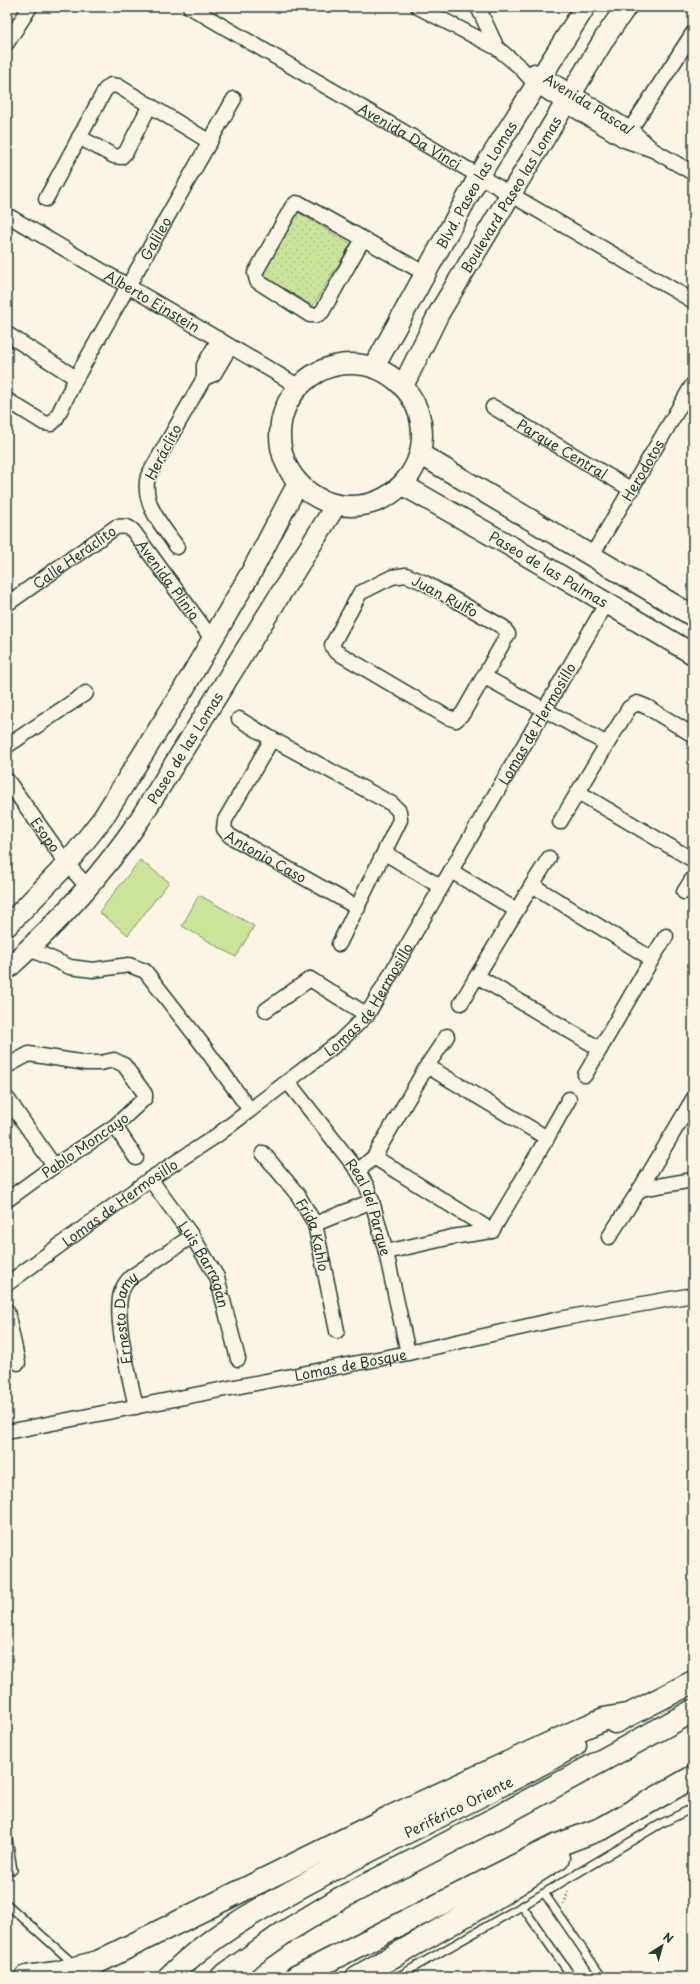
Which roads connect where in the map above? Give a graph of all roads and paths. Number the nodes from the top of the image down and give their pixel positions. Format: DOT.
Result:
graph roads {
  1 [pos="30,7"];
  2 [pos="190,7"];
  3 [pos="418,7"];
  4 [pos="478,7"];
  5 [pos="585,7"];
  6 [pos="626,7"];
  7 [pos="437,11"];
  8 [pos="691,40"];
  9 [pos="7,43"];
  10 [pos="497,48"];
  11 [pos="539,79"];
  12 [pos="568,98"];
  13 [pos="234,99"];
  14 [pos="150,105"];
  15 [pos="627,134"];
  16 [pos="79,137"];
  17 [pos="210,142"];
  18 [pos="693,173"];
  19 [pos="480,176"];
  20 [pos="510,193"];
  21 [pos="46,199"];
  22 [pos="7,215"];
  23 [pos="363,239"];
  24 [pos="426,274"];
  25 [pos="128,286"];
  26 [pos="693,301"];
  27 [pos="7,334"];
  28 [pos="224,343"];
  29 [pos="374,367"];
  30 [pos="76,378"];
  31 [pos="693,384"];
  32 [pos="298,386"];
  33 [pos="403,386"];
  34 [pos="7,400"];
  35 [pos="493,407"];
  36 [pos="420,454"];
  37 [pos="298,483"];
  38 [pos="403,485"];
  39 [pos="632,490"];
  40 [pos="336,505"];
  41 [pos="122,526"];
  42 [pos="177,547"];
  43 [pos="591,557"];
  44 [pos="7,604"];
  45 [pos="606,604"];
  46 [pos="693,616"];
  47 [pos="212,638"];
  48 [pos="693,654"];
  49 [pos="198,664"];
  50 [pos="485,676"];
  51 [pos="227,680"];
  52 [pos="86,693"];
  53 [pos="543,710"];
  54 [pos="239,719"];
  55 [pos="693,735"];
  56 [pos="272,739"];
  57 [pos="607,744"];
  58 [pos="7,746"];
  59 [pos="7,780"];
  60 [pos="578,792"];
  61 [pos="560,822"];
  62 [pos="385,853"];
  63 [pos="548,858"];
  64 [pos="693,860"];
  65 [pos="67,864"];
  66 [pos="451,871"];
  67 [pos="693,878"];
  68 [pos="532,885"];
  69 [pos="87,886"];
  70 [pos="441,887"];
  71 [pos="684,892"];
  72 [pos="358,908"];
  73 [pos="516,910"];
  74 [pos="7,926"];
  75 [pos="666,936"];
  76 [pos="339,944"];
  77 [pos="30,949"];
  78 [pos="652,959"];
  79 [pos="7,969"];
  80 [pos="477,976"];
  81 [pos="461,1003"];
  82 [pos="266,1010"];
  83 [pos="366,1015"];
  84 [pos="447,1036"];
  85 [pos="600,1049"];
  86 [pos="7,1066"];
  87 [pos="427,1066"];
  88 [pos="585,1075"];
  89 [pos="288,1082"];
  90 [pos="7,1098"];
  91 [pos="569,1099"];
  92 [pos="693,1099"];
  93 [pos="250,1110"];
  94 [pos="115,1126"];
  95 [pos="547,1138"];
  96 [pos="263,1153"];
  97 [pos="374,1157"];
  98 [pos="136,1158"];
  99 [pos="54,1166"];
  100 [pos="358,1171"];
  101 [pos="150,1179"];
  102 [pos="693,1180"];
  103 [pos="640,1190"];
  104 [pos="7,1200"];
  105 [pos="372,1201"];
  106 [pos="315,1224"];
  107 [pos="492,1231"];
  108 [pos="192,1236"];
  109 [pos="609,1237"];
  110 [pos="386,1252"];
  111 [pos="7,1284"];
  112 [pos="693,1295"];
  113 [pos="7,1311"];
  114 [pos="337,1331"];
  115 [pos="408,1353"];
  116 [pos="238,1359"];
  117 [pos="18,1363"];
  118 [pos="136,1407"];
  119 [pos="7,1432"];
  120 [pos="693,1682"];
  121 [pos="693,1711"];
  122 [pos="626,1715"];
  123 [pos="693,1777"];
  124 [pos="693,1808"];
  125 [pos="603,1828"];
  126 [pos="7,1832"];
  127 [pos="13,1870"];
  128 [pos="570,1890"];
  129 [pos="544,1893"];
  130 [pos="7,1904"];
  131 [pos="522,1906"];
  132 [pos="564,1910"];
  133 [pos="78,1968"];
  134 [pos="26,1977"];
  135 [pos="169,1977"];
  136 [pos="222,1977"];
  137 [pos="296,1977"];
  138 [pos="357,1977"];
  139 [pos="397,1977"];
  140 [pos="572,1977"];
  141 [pos="602,1977"];
  1 -- 9 [label="street"];
  2 -- 19 [label="street, Avenida Da Vinci"];
  3 -- 7 [label="street, Avenida Pascal"];
  4 -- 10 [label="street"];
  5 -- 11 [label="street, Blvd. Paseo las Lomas"];
  6 -- 12 [label="street, Boulevard Paseo las Lomas"];
  7 -- 10 [label="street, Avenida Pascal"];
  8 -- 15 [label="street"];
  10 -- 11 [label="street, Avenida Pascal"];
  11 -- 12 [label="street, Avenida Pascal"];
  11 -- 19 [label="street, Blvd. Paseo las Lomas"];
  12 -- 15 [label="street, Avenida Pascal"];
  12 -- 20 [label="street, Boulevard Paseo las Lomas"];
  13 -- 17 [label="street, Galileo"];
  14 -- 16 [label="street"];
  14 -- 16 [label="street"];
  14 -- 17 [label="street"];
  15 -- 18 [label="street, Avenida Pascal"];
  16 -- 21 [label="street"];
  17 -- 25 [label="street, Galileo"];
  19 -- 20 [label="street, Avenida Da Vinci"];
  19 -- 24 [label="street, Blvd. Paseo las Lomas"];
  20 -- 26 [label="street, Avenida Da Vinci"];
  20 -- 33 [label="street, Boulevard Paseo las Lomas"];
  22 -- 25 [label="street, Alberto Einstein"];
  23 -- 23 [label="street"];
  23 -- 24 [label="street"];
  24 -- 29 [label="street, Blvd. Paseo las Lomas"];
  25 -- 28 [label="street, Alberto Einstein"];
  25 -- 30 [label="street, Galileo"];
  27 -- 30 [label="street"];
  28 -- 32 [label="street, Alberto Einstein"];
  28 -- 42 [label="street, Heráclito"];
  29 -- 32 [label="street"];
  29 -- 33 [label="street"];
  30 -- 34 [label="street, Galileo"];
  31 -- 39 [label="street, Herodotos"];
  32 -- 37 [label="street"];
  33 -- 36 [label="street"];
  35 -- 39 [label="street, Parque Central"];
  36 -- 38 [label="street"];
  36 -- 43 [label="street"];
  37 -- 40 [label="street"];
  37 -- 47 [label="street"];
  38 -- 40 [label="street"];
  38 -- 45 [label="street, Paseo de las Palmas"];
  39 -- 43 [label="street, Herodotos"];
  40 -- 51 [label="street, Paseo de las Lomas"];
  41 -- 44 [label="street, Calle Heráclito"];
  41 -- 47 [label="street, Avenida Plinio"];
  43 -- 46 [label="street"];
  45 -- 48 [label="street, Paseo de las Palmas"];
  45 -- 53 [label="street, Lomas de Hermosillo"];
  47 -- 49 [label="street"];
  49 -- 51 [label="street"];
  49 -- 65 [label="street"];
  50 -- 50 [label="street, Juan Rulfo"];
  50 -- 53 [label="street"];
  51 -- 69 [label="street, Paseo de las Lomas"];
  52 -- 58 [label="street"];
  53 -- 57 [label="street"];
  53 -- 66 [label="street, Lomas de Hermosillo"];
  54 -- 56 [label="street"];
  55 -- 57 [label="street"];
  56 -- 62 [label="street"];
  56 -- 72 [label="street, Antonio Caso"];
  57 -- 60 [label="street"];
  59 -- 65 [label="street, Esopo"];
  60 -- 61 [label="street"];
  60 -- 64 [label="street"];
  62 -- 70 [label="street"];
  62 -- 72 [label="street"];
  63 -- 68 [label="street"];
  65 -- 69 [label="street, Esopo"];
  65 -- 74 [label="street"];
  66 -- 70 [label="street, Lomas de Hermosillo"];
  66 -- 73 [label="street"];
  67 -- 71 [label="street"];
  68 -- 73 [label="street"];
  68 -- 78 [label="street"];
  69 -- 77 [label="street, Paseo de las Lomas"];
  70 -- 83 [label="street, Lomas de Hermosillo"];
  72 -- 76 [label="street"];
  73 -- 80 [label="street"];
  75 -- 78 [label="street"];
  77 -- 79 [label="street, Paseo de las Lomas"];
  77 -- 93 [label="street"];
  78 -- 85 [label="street"];
  80 -- 81 [label="street"];
  80 -- 85 [label="street"];
  82 -- 83 [label="street"];
  83 -- 89 [label="street, Lomas de Hermosillo"];
  84 -- 87 [label="street"];
  85 -- 88 [label="street"];
  86 -- 94 [label="street, Pablo Moncayo"];
  87 -- 95 [label="street"];
  87 -- 97 [label="street"];
  89 -- 93 [label="street, Lomas de Hermosillo"];
  89 -- 100 [label="street, Real del Parque"];
  90 -- 99 [label="street"];
  91 -- 95 [label="street"];
  92 -- 103 [label="street"];
  93 -- 101 [label="street, Lomas de Hermosillo"];
  94 -- 98 [label="street"];
  94 -- 99 [label="street, Pablo Moncayo"];
  95 -- 107 [label="street"];
  96 -- 106 [label="street, Frida Kahlo"];
  97 -- 100 [label="street"];
  97 -- 107 [label="street"];
  99 -- 104 [label="street, Pablo Moncayo"];
  100 -- 105 [label="street, Real del Parque"];
  101 -- 108 [label="street, Luis Barragán"];
  101 -- 111 [label="street, Lomas de Hermosillo"];
  102 -- 103 [label="street"];
  103 -- 109 [label="street"];
  105 -- 106 [label="street"];
  105 -- 110 [label="street, Real del Parque"];
  106 -- 114 [label="street, Frida Kahlo"];
  107 -- 110 [label="street"];
  108 -- 116 [label="street, Luis Barragán"];
  108 -- 118 [label="street, Ernesto Damy"];
  110 -- 115 [label="street, Real del Parque"];
  112 -- 115 [label="street, Lomas de Bosque"];
  113 -- 117 [label="street"];
  115 -- 118 [label="street, Lomas de Bosque"];
  118 -- 119 [label="street, Lomas de Bosque"];
  120 -- 122 [label="highway, Periférico Oriente"];
  121 -- 136 [label="highway"];
  122 -- 133 [label="highway"];
  122 -- 135 [label="highway, Periférico Oriente"];
  123 -- 125 [label="highway"];
  124 -- 129 [label="lane"];
  125 -- 137 [label="highway"];
  125 -- 138 [label="highway"];
  126 -- 127 [label="lane"];
  128 -- 132 [label="path"];
  129 -- 131 [label="lane"];
  129 -- 141 [label="lane"];
  130 -- 133 [label="lane"];
  131 -- 139 [label="lane"];
  131 -- 140 [label="lane"];
  133 -- 134 [label="highway"];
}
